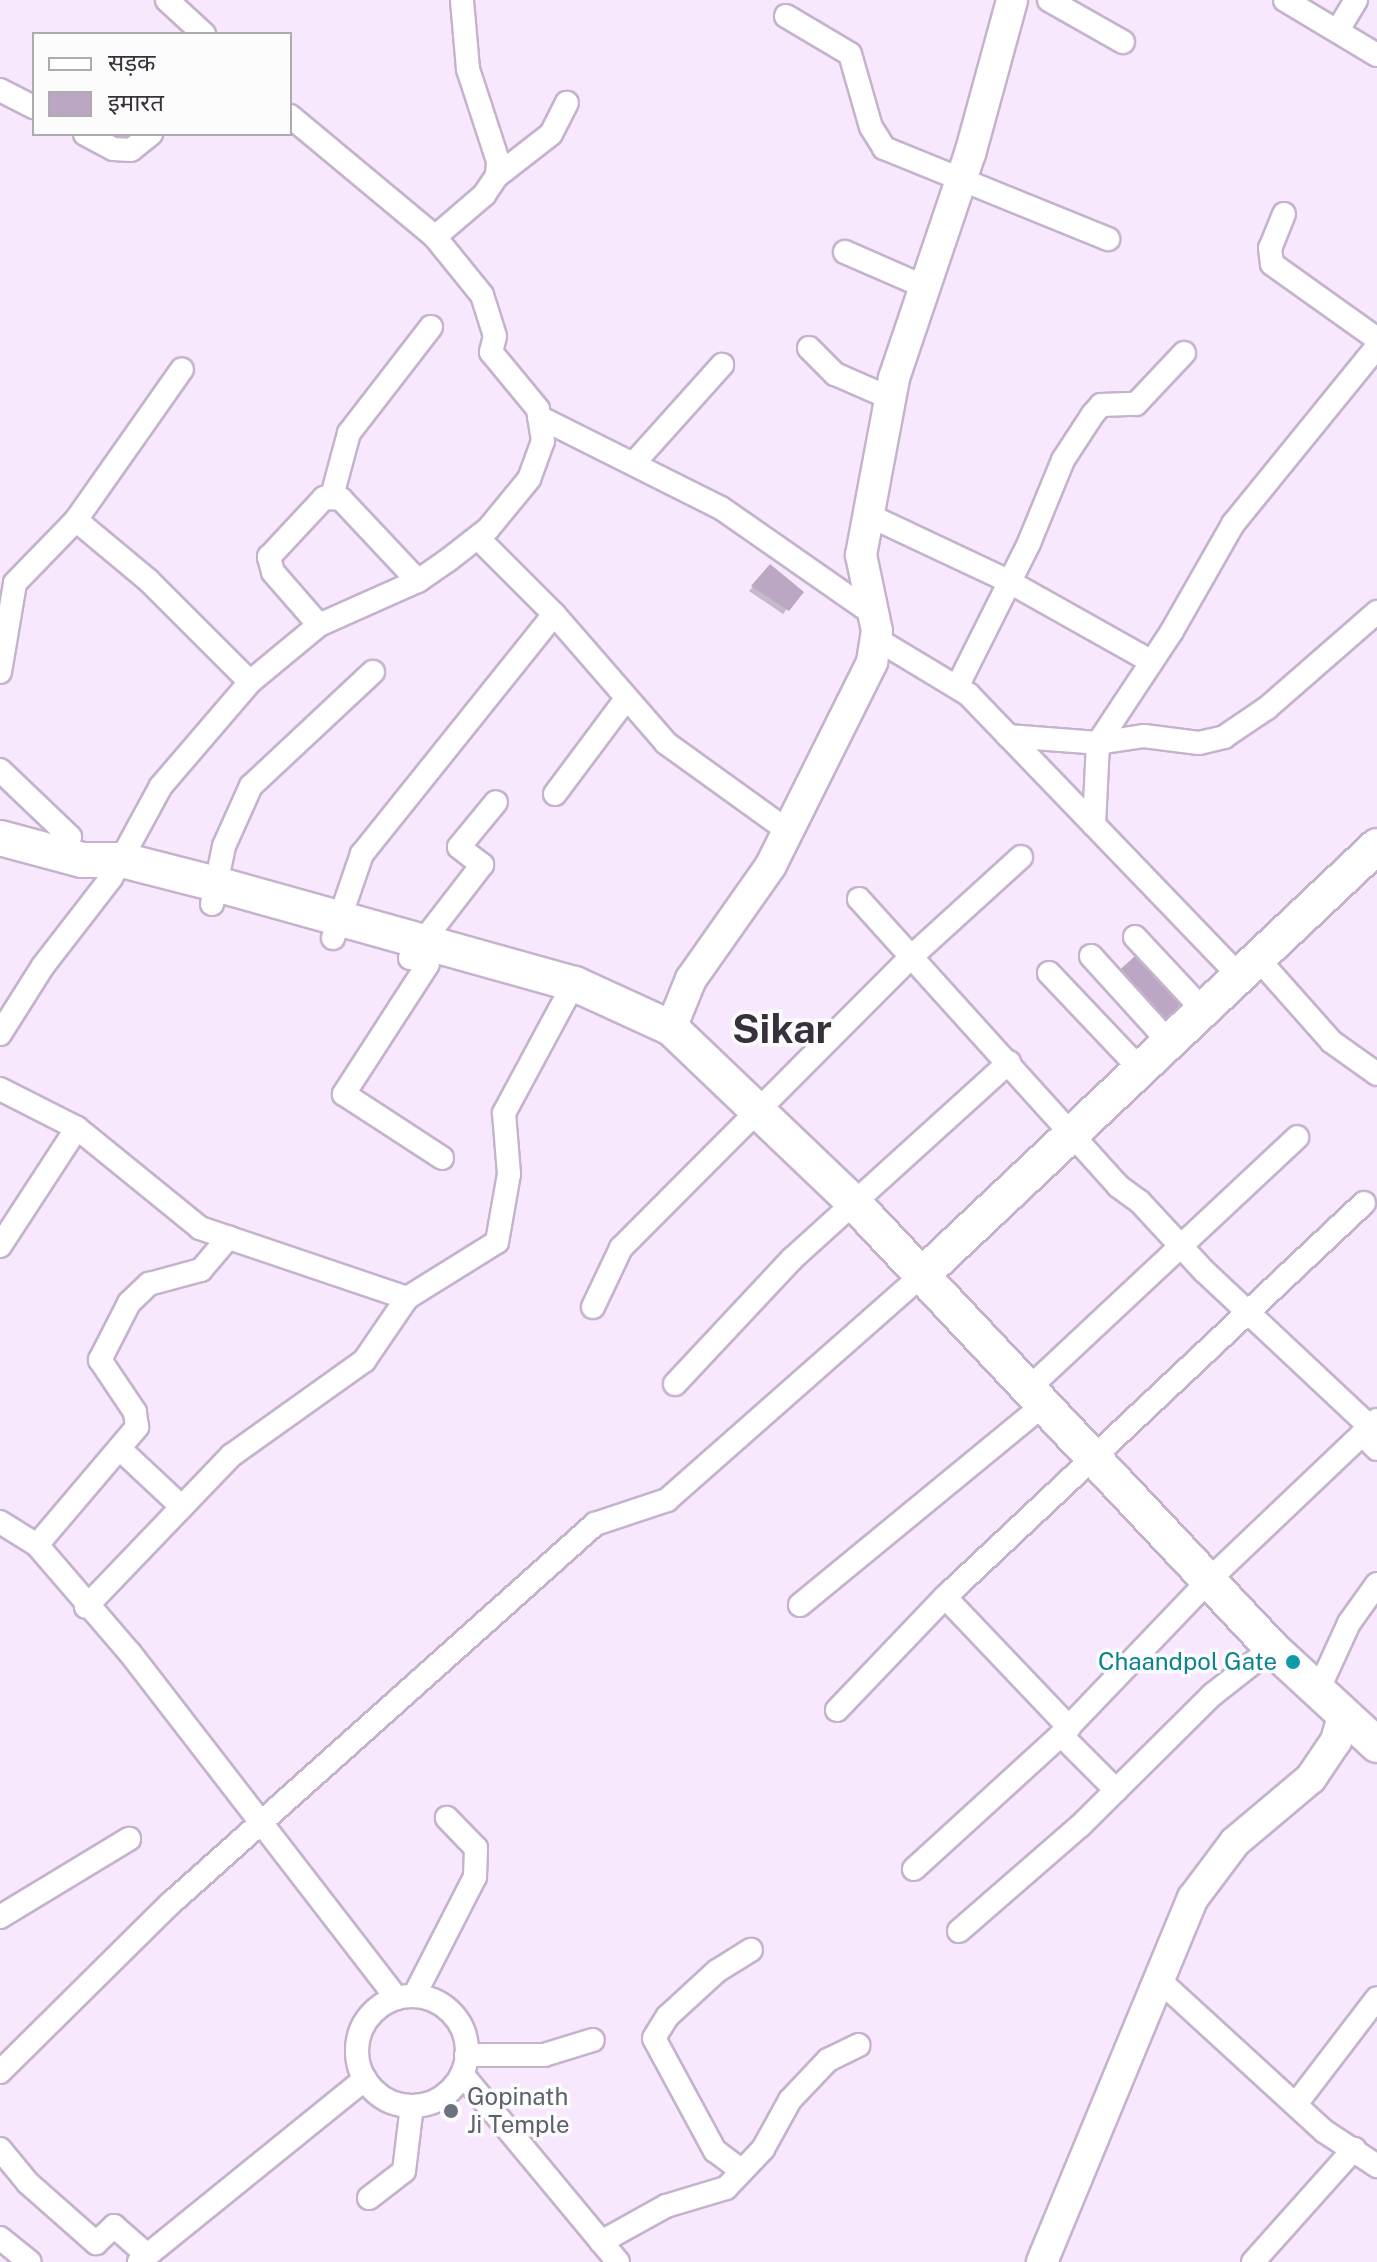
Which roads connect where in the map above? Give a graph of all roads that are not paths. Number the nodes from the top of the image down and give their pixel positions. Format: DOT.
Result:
graph roads {
  1 [pos="167,0"];
  2 [pos="462,0"];
  3 [pos="1012,0"];
  4 [pos="1049,0"];
  5 [pos="1285,0"];
  6 [pos="1356,0"];
  7 [pos="786,16"];
  8 [pos="1338,30"];
  9 [pos="202,32"];
  10 [pos="1123,42"];
  11 [pos="1377,55"];
  12 [pos="0,90"];
  13 [pos="567,103"];
  14 [pos="32,106"];
  15 [pos="292,118"];
  16 [pos="89,136"];
  17 [pos="148,136"];
  18 [pos="497,176"];
  19 [pos="962,178"];
  20 [pos="1284,214"];
  21 [pos="435,237"];
  22 [pos="1108,239"];
  23 [pos="845,252"];
  24 [pos="925,287"];
  25 [pos="431,327"];
  26 [pos="1377,339"];
  27 [pos="1377,347"];
  28 [pos="809,348"];
  29 [pos="1184,353"];
  30 [pos="722,365"];
  31 [pos="182,369"];
  32 [pos="890,398"];
  33 [pos="539,417"];
  34 [pos="634,463"];
  35 [pos="332,496"];
  36 [pos="868,515"];
  37 [pos="76,520"];
  38 [pos="478,538"];
  39 [pos="1006,580"];
  40 [pos="418,581"];
  41 [pos="1377,612"];
  42 [pos="554,614"];
  43 [pos="319,625"];
  44 [pos="874,626"];
  45 [pos="1152,662"];
  46 [pos="0,672"];
  47 [pos="373,672"];
  48 [pos="250,682"];
  49 [pos="957,687"];
  50 [pos="626,699"];
  51 [pos="1008,736"];
  52 [pos="1098,743"];
  53 [pos="0,770"];
  54 [pos="555,794"];
  55 [pos="496,802"];
  56 [pos="1094,825"];
  57 [pos="788,831"];
  58 [pos="0,838"];
  59 [pos="1377,846"];
  60 [pos="1021,857"];
  61 [pos="96,859"];
  62 [pos="214,894"];
  63 [pos="859,899"];
  64 [pos="336,929"];
  65 [pos="1135,937"];
  66 [pos="420,955"];
  67 [pos="1091,956"];
  68 [pos="910,958"];
  69 [pos="1250,969"];
  70 [pos="1049,973"];
  71 [pos="566,998"];
  72 [pos="620,1004"];
  73 [pos="1204,1011"];
  74 [pos="671,1028"];
  75 [pos="0,1034"];
  76 [pos="1170,1043"];
  77 [pos="1009,1062"];
  78 [pos="1141,1070"];
  79 [pos="1377,1074"];
  80 [pos="0,1089"];
  81 [pos="758,1110"];
  82 [pos="77,1128"];
  83 [pos="1073,1134"];
  84 [pos="1297,1137"];
  85 [pos="442,1158"];
  86 [pos="854,1203"];
  87 [pos="1364,1203"];
  88 [pos="229,1237"];
  89 [pos="1183,1245"];
  90 [pos="0,1246"];
  91 [pos="920,1277"];
  92 [pos="407,1298"];
  93 [pos="593,1307"];
  94 [pos="1247,1313"];
  95 [pos="675,1384"];
  96 [pos="1035,1398"];
  97 [pos="1372,1433"];
  98 [pos="121,1450"];
  99 [pos="1094,1458"];
  100 [pos="182,1507"];
  101 [pos="0,1522"];
  102 [pos="37,1545"];
  103 [pos="1209,1580"];
  104 [pos="1377,1584"];
  105 [pos="945,1597"];
  106 [pos="800,1605"];
  107 [pos="86,1607"];
  108 [pos="1272,1648"];
  109 [pos="1317,1693"];
  110 [pos="837,1710"];
  111 [pos="1343,1716"];
  112 [pos="1065,1731"];
  113 [pos="1377,1745"];
  114 [pos="1116,1790"];
  115 [pos="447,1818"];
  116 [pos="261,1827"];
  117 [pos="129,1839"];
  118 [pos="914,1869"];
  119 [pos="0,1917"];
  120 [pos="959,1931"];
  121 [pos="751,1950"];
  122 [pos="1157,1978"];
  123 [pos="405,1997"];
  124 [pos="1376,2002"];
  125 [pos="593,2040"];
  126 [pos="859,2045"];
  127 [pos="464,2064"];
  128 [pos="0,2072"];
  129 [pos="365,2079"];
  130 [pos="1296,2104"];
  131 [pos="412,2106"];
  132 [pos="0,2149"];
  133 [pos="1354,2149"];
  134 [pos="1377,2166"];
  135 [pos="742,2171"];
  136 [pos="369,2198"];
  137 [pos="0,2238"];
  138 [pos="601,2242"];
  139 [pos="143,2259"];
  140 [pos="30,2262"];
  141 [pos="618,2262"];
  142 [pos="1042,2262"];
  143 [pos="1253,2262"];
  1 -- 9 [label="street"];
  2 -- 18 [label="street"];
  3 -- 19 [label="street"];
  4 -- 10 [label="street"];
  5 -- 8 [label="street"];
  6 -- 8 [label="street"];
  7 -- 19 [label="street"];
  8 -- 11 [label="street"];
  12 -- 14 [label="street"];
  13 -- 18 [label="street"];
  15 -- 21 [label="street"];
  16 -- 17 [label="street"];
  18 -- 21 [label="street"];
  19 -- 22 [label="street"];
  19 -- 24 [label="street"];
  20 -- 26 [label="street"];
  21 -- 33 [label="street"];
  23 -- 24 [label="street"];
  24 -- 32 [label="street"];
  25 -- 35 [label="street"];
  27 -- 45 [label="street"];
  28 -- 32 [label="street"];
  29 -- 39 [label="street"];
  30 -- 34 [label="street"];
  31 -- 37 [label="street"];
  32 -- 36 [label="street"];
  33 -- 34 [label="street"];
  33 -- 38 [label="street"];
  34 -- 44 [label="street"];
  35 -- 40 [label="street"];
  35 -- 43 [label="street"];
  36 -- 39 [label="street"];
  36 -- 44 [label="street"];
  37 -- 46 [label="street"];
  37 -- 48 [label="street"];
  38 -- 40 [label="street"];
  38 -- 42 [label="street"];
  39 -- 45 [label="street"];
  39 -- 49 [label="street"];
  40 -- 43 [label="street"];
  41 -- 52 [label="street"];
  42 -- 50 [label="street"];
  42 -- 64 [label="street"];
  43 -- 48 [label="street"];
  44 -- 49 [label="street"];
  44 -- 57 [label="street"];
  45 -- 52 [label="street"];
  47 -- 62 [label="street"];
  48 -- 61 [label="street"];
  49 -- 51 [label="street"];
  50 -- 54 [label="street"];
  50 -- 57 [label="street"];
  51 -- 52 [label="street"];
  51 -- 56 [label="street"];
  52 -- 56 [label="street"];
  53 -- 61 [label="street"];
  55 -- 66 [label="street"];
  56 -- 69 [label="street"];
  57 -- 74 [label="street"];
  58 -- 61 [label="main road"];
  59 -- 69 [label="main road"];
  60 -- 68 [label="street"];
  61 -- 62 [label="main road"];
  61 -- 75 [label="street"];
  62 -- 64 [label="main road"];
  63 -- 68 [label="street"];
  64 -- 66 [label="main road"];
  65 -- 73 [label="street"];
  66 -- 71 [label="main road"];
  66 -- 72 [label="main road"];
  66 -- 85 [label="street"];
  67 -- 76 [label="street"];
  68 -- 77 [label="street"];
  68 -- 81 [label="street"];
  69 -- 73 [label="main road"];
  69 -- 79 [label="street"];
  70 -- 78 [label="street"];
  71 -- 72 [label="main road"];
  71 -- 92 [label="street"];
  72 -- 74 [label="main road"];
  73 -- 76 [label="main road"];
  74 -- 81 [label="main road"];
  76 -- 78 [label="main road"];
  77 -- 83 [label="street"];
  77 -- 86 [label="street"];
  78 -- 83 [label="main road"];
  80 -- 82 [label="street"];
  81 -- 86 [label="main road"];
  81 -- 93 [label="street"];
  82 -- 88 [label="street"];
  82 -- 90 [label="street"];
  83 -- 89 [label="street"];
  83 -- 91 [label="main road"];
  84 -- 89 [label="street"];
  86 -- 91 [label="main road"];
  86 -- 95 [label="street"];
  87 -- 94 [label="street"];
  88 -- 92 [label="street"];
  88 -- 98 [label="street"];
  89 -- 94 [label="street"];
  89 -- 96 [label="street"];
  91 -- 96 [label="main road"];
  91 -- 116 [label="street"];
  92 -- 100 [label="street"];
  94 -- 97 [label="street"];
  94 -- 99 [label="street"];
  96 -- 99 [label="main road"];
  96 -- 106 [label="street"];
  97 -- 103 [label="street"];
  98 -- 100 [label="street"];
  98 -- 102 [label="street"];
  99 -- 103 [label="main road"];
  99 -- 105 [label="street"];
  100 -- 107 [label="street"];
  101 -- 102 [label="street"];
  102 -- 107 [label="street"];
  103 -- 108 [label="main road"];
  103 -- 112 [label="street"];
  104 -- 109 [label="street"];
  105 -- 110 [label="street"];
  105 -- 112 [label="street"];
  107 -- 116 [label="street"];
  108 -- 109 [label="main road"];
  108 -- 114 [label="street"];
  109 -- 111 [label="main road"];
  111 -- 113 [label="main road"];
  111 -- 122 [label="street"];
  112 -- 114 [label="street"];
  112 -- 118 [label="street"];
  114 -- 120 [label="street"];
  115 -- 123 [label="street"];
  116 -- 123 [label="street"];
  116 -- 128 [label="street"];
  117 -- 119 [label="street"];
  121 -- 135 [label="street"];
  122 -- 130 [label="street"];
  122 -- 142 [label="street"];
  123 -- 127 [label="street"];
  123 -- 129 [label="street"];
  124 -- 130 [label="street"];
  125 -- 127 [label="street"];
  126 -- 135 [label="street"];
  127 -- 131 [label="street"];
  127 -- 138 [label="street"];
  129 -- 131 [label="street"];
  129 -- 139 [label="street"];
  130 -- 133 [label="street"];
  131 -- 136 [label="street"];
  132 -- 139 [label="street"];
  133 -- 134 [label="street"];
  133 -- 143 [label="street"];
  135 -- 138 [label="street"];
  137 -- 140 [label="street"];
  138 -- 141 [label="street"];
}
